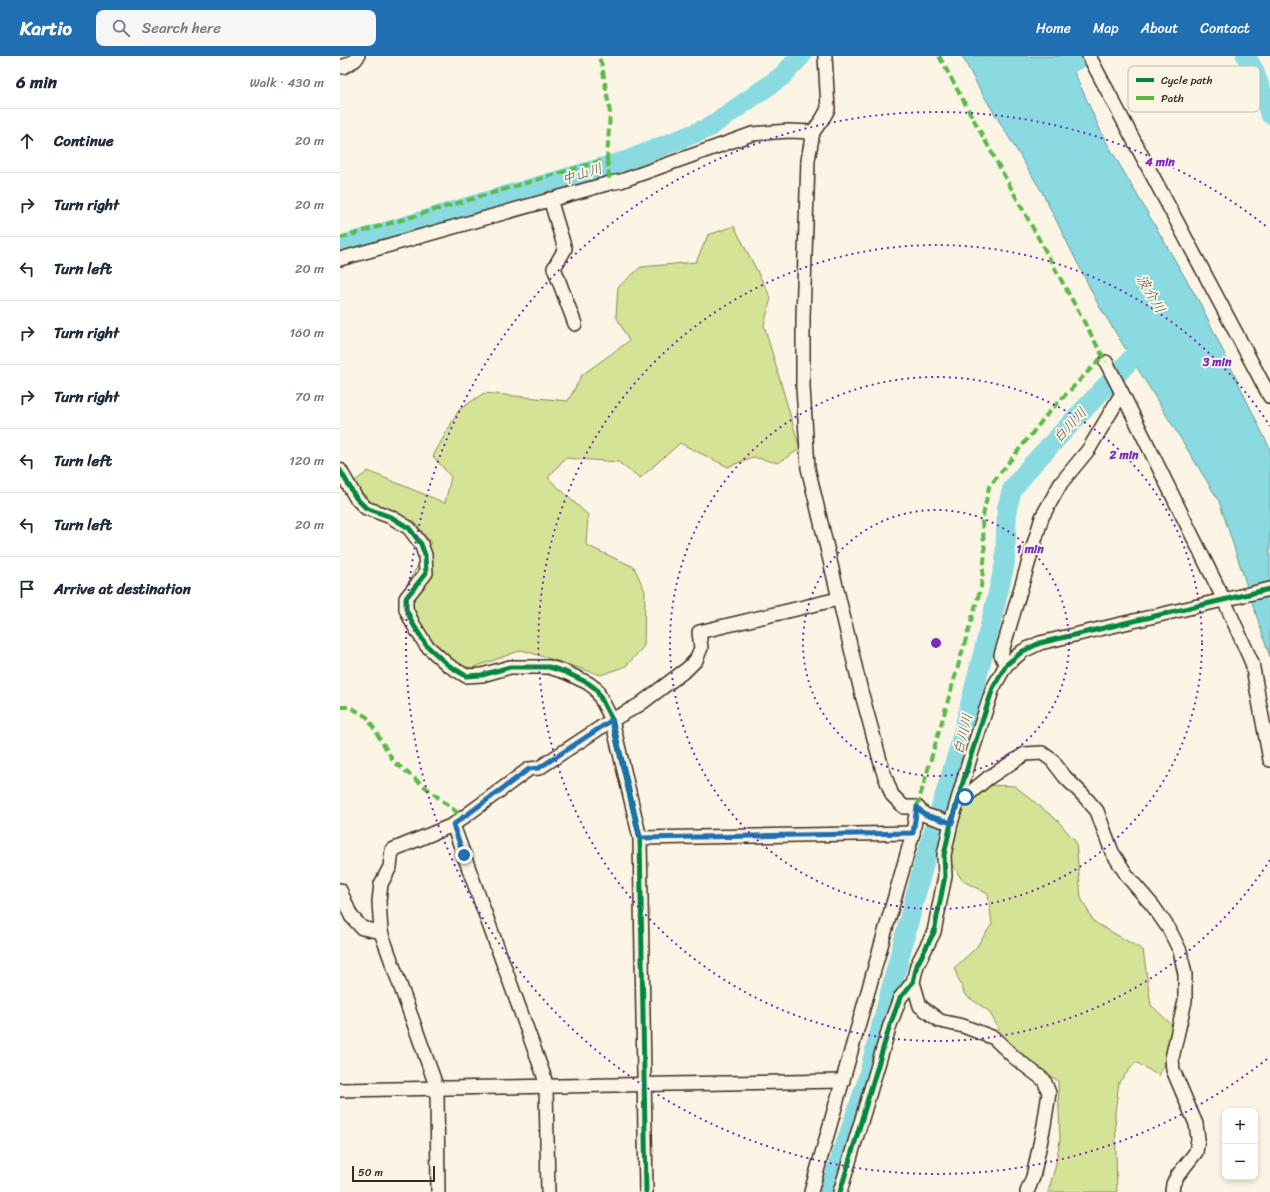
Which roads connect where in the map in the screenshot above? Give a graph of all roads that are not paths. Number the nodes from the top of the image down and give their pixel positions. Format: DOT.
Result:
graph roads {
  1 [pos="358,56"];
  2 [pos="825,56"];
  3 [pos="1091,58"];
  4 [pos="340,66"];
  5 [pos="813,132"];
  6 [pos="550,199"];
  7 [pos="340,259"];
  8 [pos="575,324"];
  9 [pos="1106,362"];
  10 [pos="1119,388"];
  11 [pos="1270,397"];
  12 [pos="340,470"];
  13 [pos="1270,589"];
  14 [pos="838,599"];
  15 [pos="1224,600"];
  16 [pos="1006,665"];
  17 [pos="612,720"];
  18 [pos="1270,760"];
  19 [pos="958,800"];
  20 [pos="921,811"];
  21 [pos="948,822"];
  22 [pos="453,825"];
  23 [pos="913,833"];
  24 [pos="640,838"];
  25 [pos="340,890"];
  26 [pos="381,932"];
  27 [pos="913,982"];
  28 [pos="843,1081"];
  29 [pos="645,1085"];
  30 [pos="546,1087"];
  31 [pos="437,1088"];
  32 [pos="340,1090"];
  33 [pos="438,1192"];
  34 [pos="548,1192"];
  35 [pos="646,1192"];
  36 [pos="811,1192"];
  37 [pos="840,1192"];
  38 [pos="1027,1192"];
  39 [pos="1172,1192"];
  1 -- 4 [label="street"];
  2 -- 5 [label="street"];
  3 -- 11 [label="street"];
  5 -- 6 [label="street"];
  5 -- 14 [label="street"];
  6 -- 7 [label="street"];
  6 -- 8 [label="street"];
  9 -- 10 [label="street"];
  10 -- 15 [label="street"];
  10 -- 16 [label="street"];
  12 -- 17 [label="street"];
  13 -- 15 [label="street"];
  14 -- 17 [label="street"];
  14 -- 20 [label="street"];
  15 -- 16 [label="street"];
  15 -- 18 [label="street"];
  16 -- 19 [label="street"];
  17 -- 22 [label="street"];
  17 -- 24 [label="street"];
  19 -- 21 [label="street"];
  19 -- 39 [label="street"];
  20 -- 21 [label="street"];
  20 -- 23 [label="street"];
  21 -- 27 [label="street"];
  22 -- 26 [label="street"];
  22 -- 30 [label="street"];
  23 -- 24 [label="street"];
  23 -- 28 [label="street"];
  24 -- 29 [label="street"];
  25 -- 26 [label="street"];
  26 -- 31 [label="street"];
  27 -- 37 [label="street"];
  27 -- 38 [label="street"];
  28 -- 29 [label="street"];
  28 -- 36 [label="street"];
  29 -- 30 [label="street"];
  29 -- 35 [label="street"];
  30 -- 31 [label="street"];
  30 -- 34 [label="street"];
  31 -- 32 [label="street"];
  31 -- 33 [label="street"];
}
